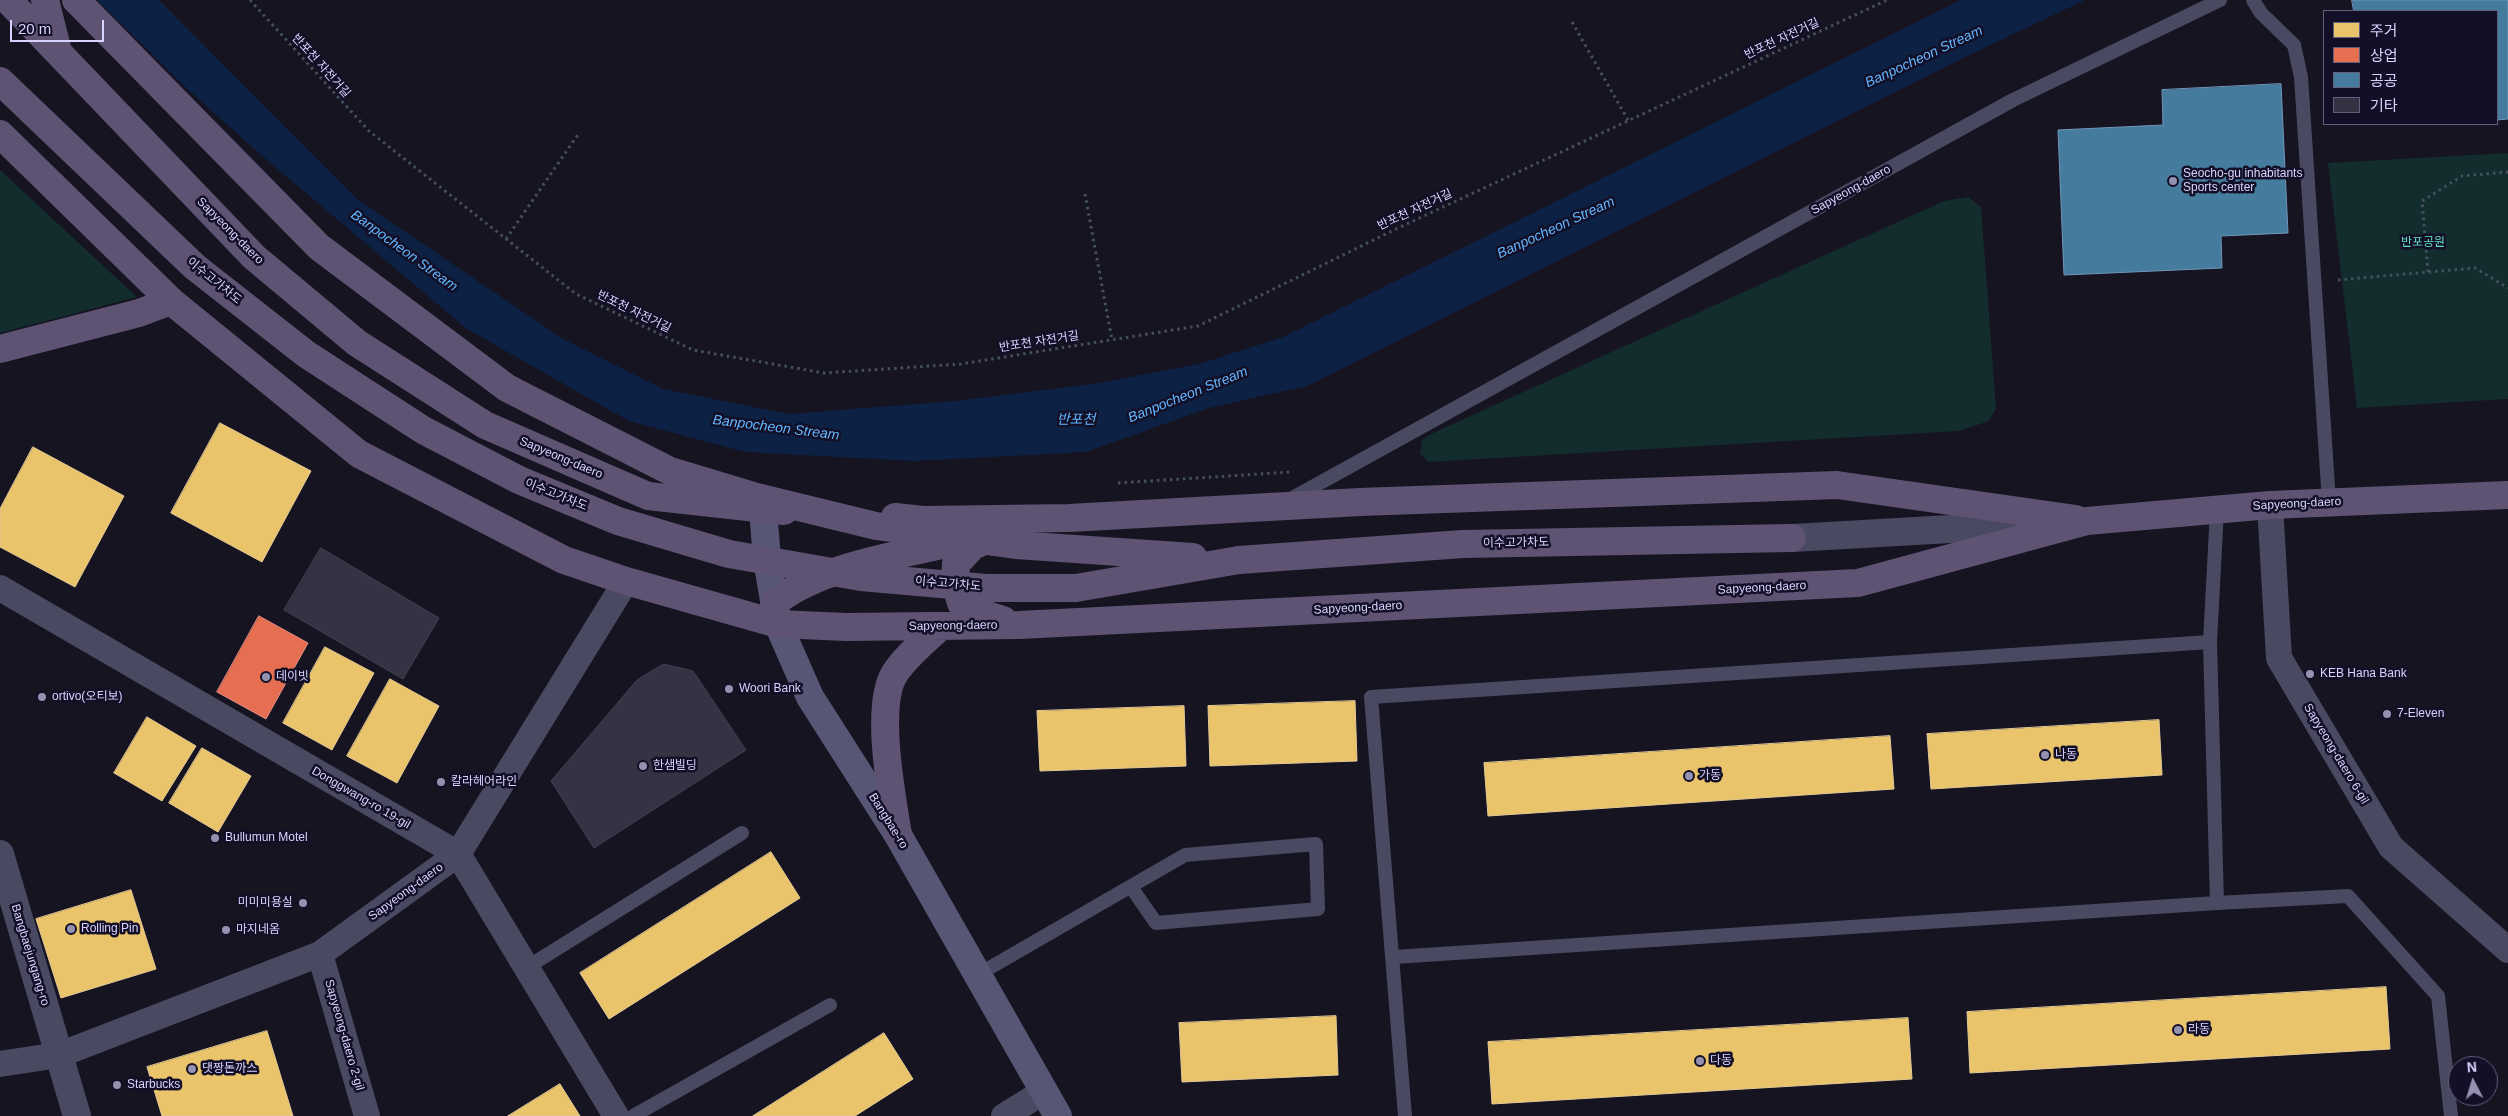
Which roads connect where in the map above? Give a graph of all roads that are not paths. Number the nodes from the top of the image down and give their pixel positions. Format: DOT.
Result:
graph roads {
  1 [pos="8,0"];
  2 [pos="45,0"];
  3 [pos="76,0"];
  4 [pos="2220,0"];
  5 [pos="2253,0"];
  6 [pos="59,53"];
  7 [pos="0,81"];
  8 [pos="0,134"];
  9 [pos="171,301"];
  10 [pos="0,348"];
  11 [pos="2508,495"];
  12 [pos="2329,502"];
  13 [pos="1278,506"];
  14 [pos="2270,506"];
  15 [pos="763,510"];
  16 [pos="2217,510"];
  17 [pos="1069,518"];
  18 [pos="2087,521"];
  19 [pos="1002,532"];
  20 [pos="1792,538"];
  21 [pos="1239,560"];
  22 [pos="626,581"];
  23 [pos="0,588"];
  24 [pos="776,614"];
  25 [pos="1018,625"];
  26 [pos="941,626"];
  27 [pos="2210,642"];
  28 [pos="742,833"];
  29 [pos="898,835"];
  30 [pos="0,854"];
  31 [pos="458,854"];
  32 [pos="1131,887"];
  33 [pos="2217,903"];
  34 [pos="2508,950"];
  35 [pos="320,954"];
  36 [pos="1394,957"];
  37 [pos="526,968"];
  38 [pos="979,974"];
  39 [pos="830,1005"];
  40 [pos="60,1055"];
  41 [pos="0,1064"];
  42 [pos="1043,1092"];
  43 [pos="77,1116"];
  44 [pos="367,1116"];
  45 [pos="616,1116"];
  46 [pos="633,1116"];
  47 [pos="1004,1116"];
  48 [pos="1058,1116"];
  49 [pos="1405,1116"];
  50 [pos="2451,1116"];
  1 -- 6 [label="main road, Sapyeong-daero"];
  2 -- 6 [label="main road"];
  3 -- 21 [label="main road, 이수고가차도, bridge"];
  4 -- 13 [label="lane, Sapyeong-daero"];
  5 -- 12 [label="lane"];
  6 -- 15 [label="main road, Sapyeong-daero"];
  7 -- 21 [label="main road, 이수고가차도, bridge"];
  8 -- 9 [label="main road, Sapyeong-daero"];
  9 -- 10 [label="main road"];
  9 -- 22 [label="main road, Sapyeong-daero"];
  11 -- 12 [label="main road, Sapyeong-daero"];
  12 -- 14 [label="main road, Sapyeong-daero"];
  13 -- 17 [label="main road, Sapyeong-daero"];
  13 -- 18 [label="main road, Sapyeong-daero"];
  14 -- 16 [label="main road, Sapyeong-daero"];
  14 -- 34 [label="street, Sapyeong-daero 6-gil"];
  15 -- 17 [label="main road, Sapyeong-daero"];
  15 -- 24 [label="main road, Bangbae-ro"];
  16 -- 18 [label="main road, Sapyeong-daero"];
  16 -- 27 [label="lane"];
  17 -- 19 [label="main road"];
  18 -- 20 [label="street, Sapyeong-daero"];
  18 -- 25 [label="main road, Sapyeong-daero"];
  19 -- 24 [label="main road"];
  19 -- 25 [label="main road"];
  20 -- 21 [label="main road, 이수고가차도"];
  22 -- 24 [label="main road, Sapyeong-daero"];
  22 -- 31 [label="street, Sapyeong-daero"];
  23 -- 31 [label="street, Donggwang-ro 19-gil"];
  24 -- 26 [label="main road, Sapyeong-daero"];
  24 -- 29 [label="main road, Bangbae-ro"];
  25 -- 26 [label="main road, Sapyeong-daero"];
  26 -- 29 [label="main road"];
  27 -- 33 [label="lane"];
  27 -- 36 [label="lane"];
  28 -- 37 [label="lane"];
  29 -- 38 [label="main road, Bangbae-ro"];
  30 -- 40 [label="street, Bangbaejungang-ro"];
  31 -- 35 [label="street, Sapyeong-daero"];
  31 -- 37 [label="street, Donggwang-ro 19-gil"];
  32 -- 32 [label="lane"];
  32 -- 38 [label="lane"];
  33 -- 36 [label="lane"];
  33 -- 50 [label="lane"];
  35 -- 40 [label="street, Sapyeong-daero"];
  35 -- 44 [label="street, Sapyeong-daero 2-gil"];
  36 -- 49 [label="lane"];
  37 -- 45 [label="street, Donggwang-ro 19-gil"];
  38 -- 42 [label="main road, Bangbae-ro"];
  39 -- 46 [label="lane"];
  40 -- 41 [label="street"];
  40 -- 43 [label="street, Bangbaejungang-ro"];
  42 -- 47 [label="street"];
  42 -- 48 [label="main road, Bangbae-ro"];
}
